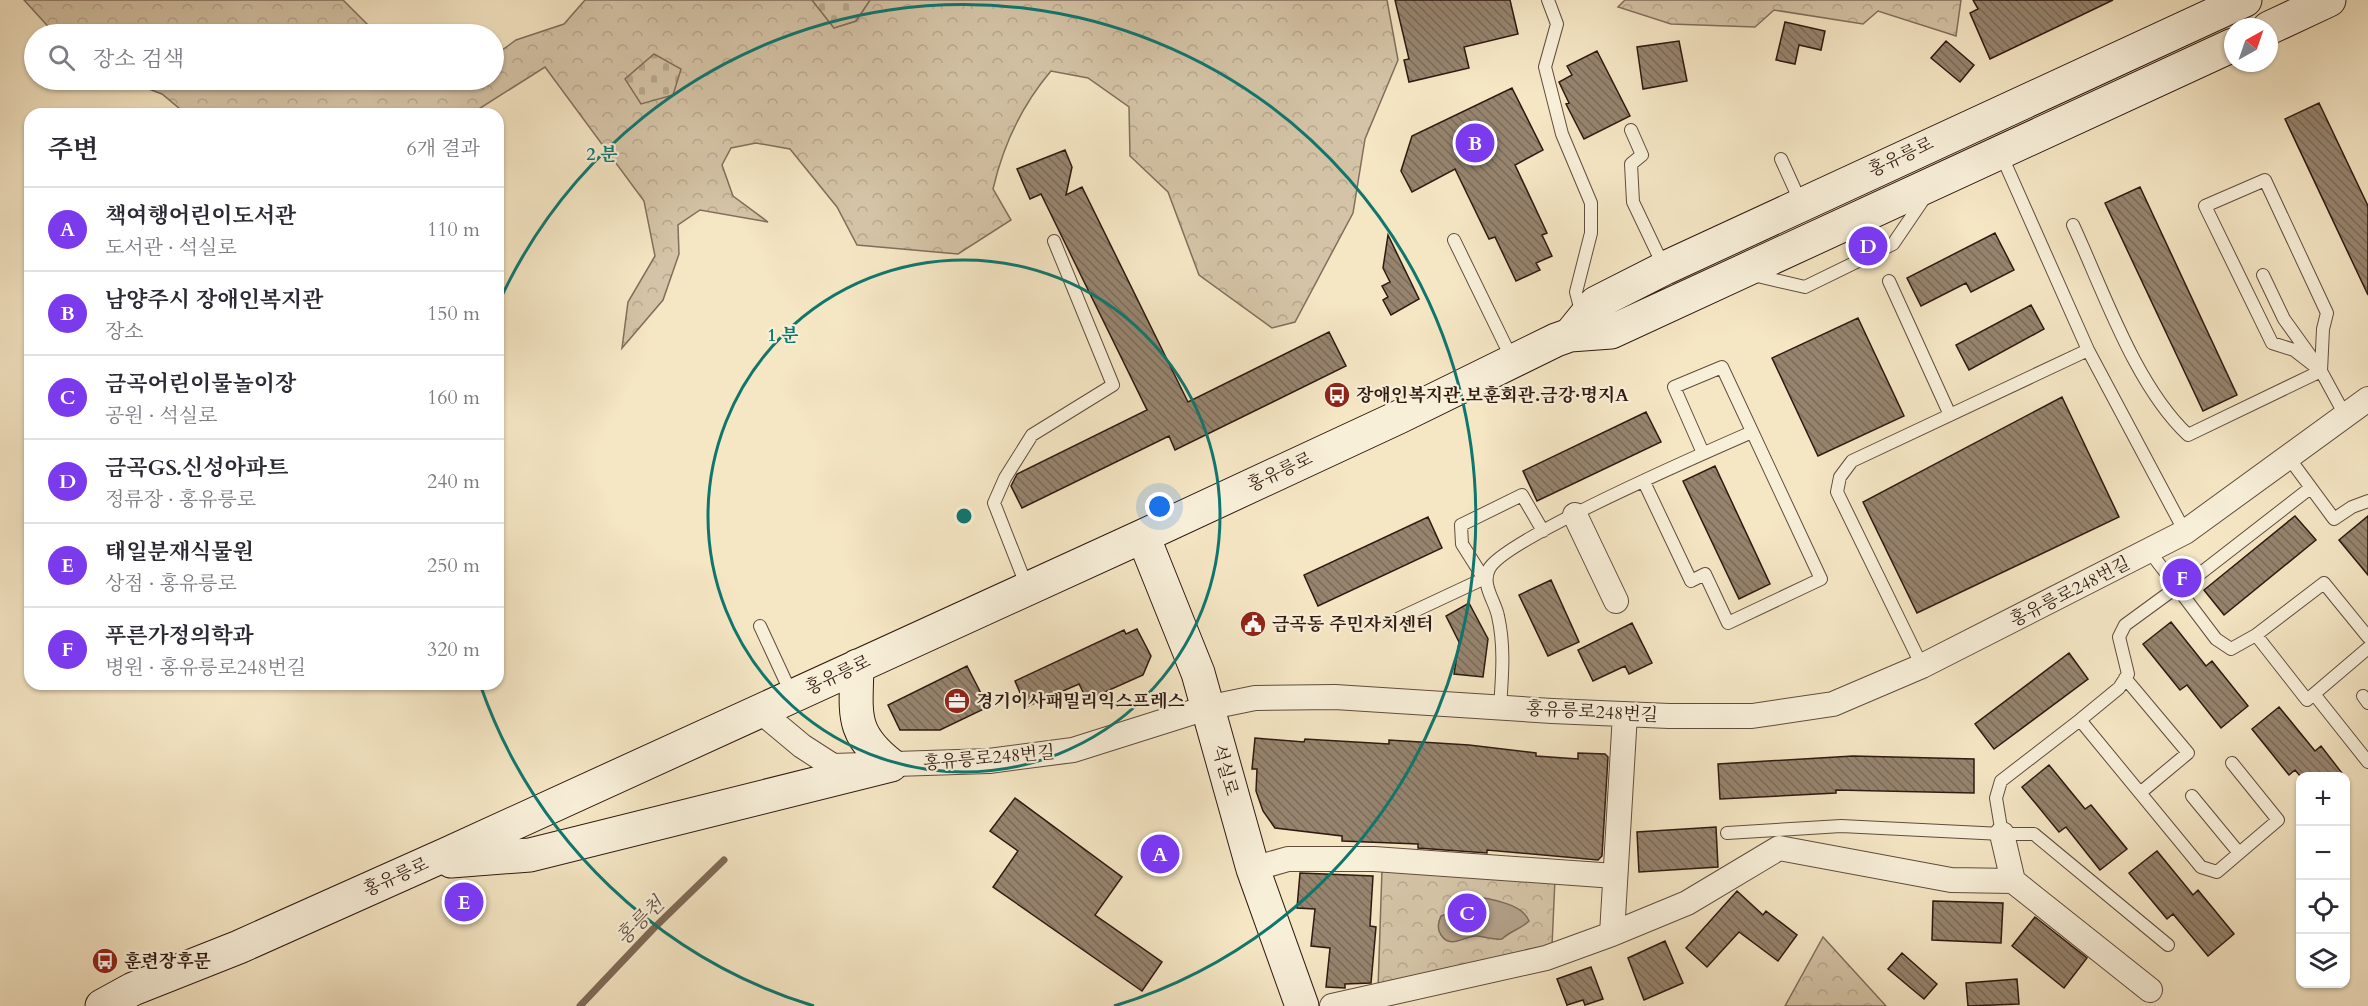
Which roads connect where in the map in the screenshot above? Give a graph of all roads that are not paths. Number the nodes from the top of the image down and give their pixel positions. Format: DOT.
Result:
graph roads {
  1 [pos="1548,0"];
  2 [pos="2245,0"];
  3 [pos="2329,0"];
  4 [pos="2278,24"];
  5 [pos="2224,49"];
  6 [pos="1985,118"];
  7 [pos="1632,130"];
  8 [pos="2001,153"];
  9 [pos="1780,159"];
  10 [pos="1801,204"];
  11 [pos="2073,225"];
  12 [pos="1454,240"];
  13 [pos="1054,241"];
  14 [pos="1665,268"];
  15 [pos="2263,275"];
  16 [pos="1889,281"];
  17 [pos="1576,327"];
  18 [pos="2088,350"];
  19 [pos="1513,362"];
  20 [pos="2321,371"];
  21 [pos="2368,399"];
  22 [pos="1950,415"];
  23 [pos="2346,417"];
  24 [pos="1752,432"];
  25 [pos="1703,453"];
  26 [pos="2289,458"];
  27 [pos="1644,482"];
  28 [pos="2309,489"];
  29 [pos="2368,501"];
  30 [pos="1575,515"];
  31 [pos="1543,531"];
  32 [pos="2185,532"];
  33 [pos="1143,536"];
  34 [pos="2150,552"];
  35 [pos="1484,581"];
  36 [pos="1027,588"];
  37 [pos="2178,589"];
  38 [pos="1616,601"];
  39 [pos="1391,622"];
  40 [pos="760,626"];
  41 [pos="2256,635"];
  42 [pos="2368,637"];
  43 [pos="2368,648"];
  44 [pos="857,666"];
  45 [pos="1922,666"];
  46 [pos="2125,678"];
  47 [pos="2314,694"];
  48 [pos="793,696"];
  49 [pos="1206,708"];
  50 [pos="1500,708"];
  51 [pos="760,711"];
  52 [pos="1625,714"];
  53 [pos="2080,720"];
  54 [pos="2368,762"];
  55 [pos="2232,763"];
  56 [pos="891,765"];
  57 [pos="2140,793"];
  58 [pos="2192,796"];
  59 [pos="1727,833"];
  60 [pos="2002,834"];
  61 [pos="2239,853"];
  62 [pos="428,862"];
  63 [pos="1253,869"];
  64 [pos="1616,876"];
  65 [pos="2013,881"];
  66 [pos="1612,934"];
  67 [pos="2168,945"];
  68 [pos="2150,990"];
  69 [pos="102,1006"];
  70 [pos="1302,1006"];
  71 [pos="1332,1006"];
  1 -- 17 [label="lane"];
  2 -- 6 [label="street, 홍유릉로"];
  3 -- 4 [label="street"];
  5 -- 8 [label="street, 홍유릉로"];
  6 -- 8 [label="lane"];
  6 -- 10 [label="street, 홍유릉로"];
  7 -- 14 [label="lane"];
  8 -- 17 [label="street, 홍유릉로"];
  8 -- 18 [label="lane"];
  9 -- 10 [label="lane"];
  10 -- 14 [label="street, 홍유릉로"];
  11 -- 20 [label="lane"];
  12 -- 19 [label="lane"];
  13 -- 36 [label="lane"];
  14 -- 17 [label="street, 홍유릉로"];
  15 -- 20 [label="lane"];
  16 -- 22 [label="lane"];
  17 -- 19 [label="street, 홍유릉로"];
  18 -- 22 [label="lane"];
  18 -- 32 [label="lane"];
  19 -- 33 [label="street, 홍유릉로"];
  20 -- 20 [label="lane"];
  20 -- 23 [label="lane"];
  21 -- 23 [label="street, 홍유릉로248번길"];
  22 -- 45 [label="lane"];
  23 -- 26 [label="street, 홍유릉로248번길"];
  24 -- 25 [label="lane"];
  24 -- 25 [label="lane"];
  24 -- 27 [label="lane"];
  25 -- 27 [label="lane"];
  26 -- 28 [label="lane"];
  26 -- 32 [label="street, 홍유릉로248번길"];
  27 -- 30 [label="lane"];
  28 -- 29 [label="lane"];
  28 -- 37 [label="lane"];
  30 -- 31 [label="lane"];
  30 -- 38 [label="street"];
  31 -- 35 [label="lane"];
  31 -- 35 [label="lane"];
  32 -- 34 [label="street, 홍유릉로248번길"];
  33 -- 36 [label="street, 홍유릉로"];
  33 -- 49 [label="street, 석실로"];
  34 -- 37 [label="lane"];
  34 -- 45 [label="street, 홍유릉로248번길"];
  35 -- 39 [label="lane"];
  35 -- 50 [label="lane"];
  36 -- 44 [label="street, 홍유릉로"];
  37 -- 41 [label="lane"];
  37 -- 46 [label="lane"];
  40 -- 48 [label="lane"];
  41 -- 42 [label="lane"];
  41 -- 47 [label="lane"];
  43 -- 47 [label="lane"];
  44 -- 48 [label="street, 홍유릉로"];
  44 -- 56 [label="street"];
  45 -- 52 [label="street, 홍유릉로248번길"];
  46 -- 53 [label="lane"];
  46 -- 57 [label="lane"];
  47 -- 54 [label="lane"];
  48 -- 51 [label="street, 홍유릉로"];
  49 -- 50 [label="street, 홍유릉로248번길"];
  49 -- 56 [label="street, 홍유릉로248번길"];
  49 -- 63 [label="street, 석실로"];
  50 -- 52 [label="street, 홍유릉로248번길"];
  51 -- 56 [label="street, 홍유릉로248번길"];
  51 -- 62 [label="street, 홍유릉로"];
  52 -- 64 [label="street"];
  53 -- 57 [label="lane"];
  53 -- 60 [label="lane"];
  55 -- 61 [label="lane"];
  56 -- 62 [label="street"];
  57 -- 61 [label="lane"];
  58 -- 61 [label="lane"];
  59 -- 60 [label="lane"];
  60 -- 65 [label="street"];
  60 -- 67 [label="lane"];
  62 -- 69 [label="street, 홍유릉로"];
  63 -- 64 [label="street"];
  63 -- 70 [label="street, 석실로"];
  64 -- 66 [label="street"];
  65 -- 66 [label="street"];
  65 -- 68 [label="street"];
  66 -- 71 [label="street"];
}
